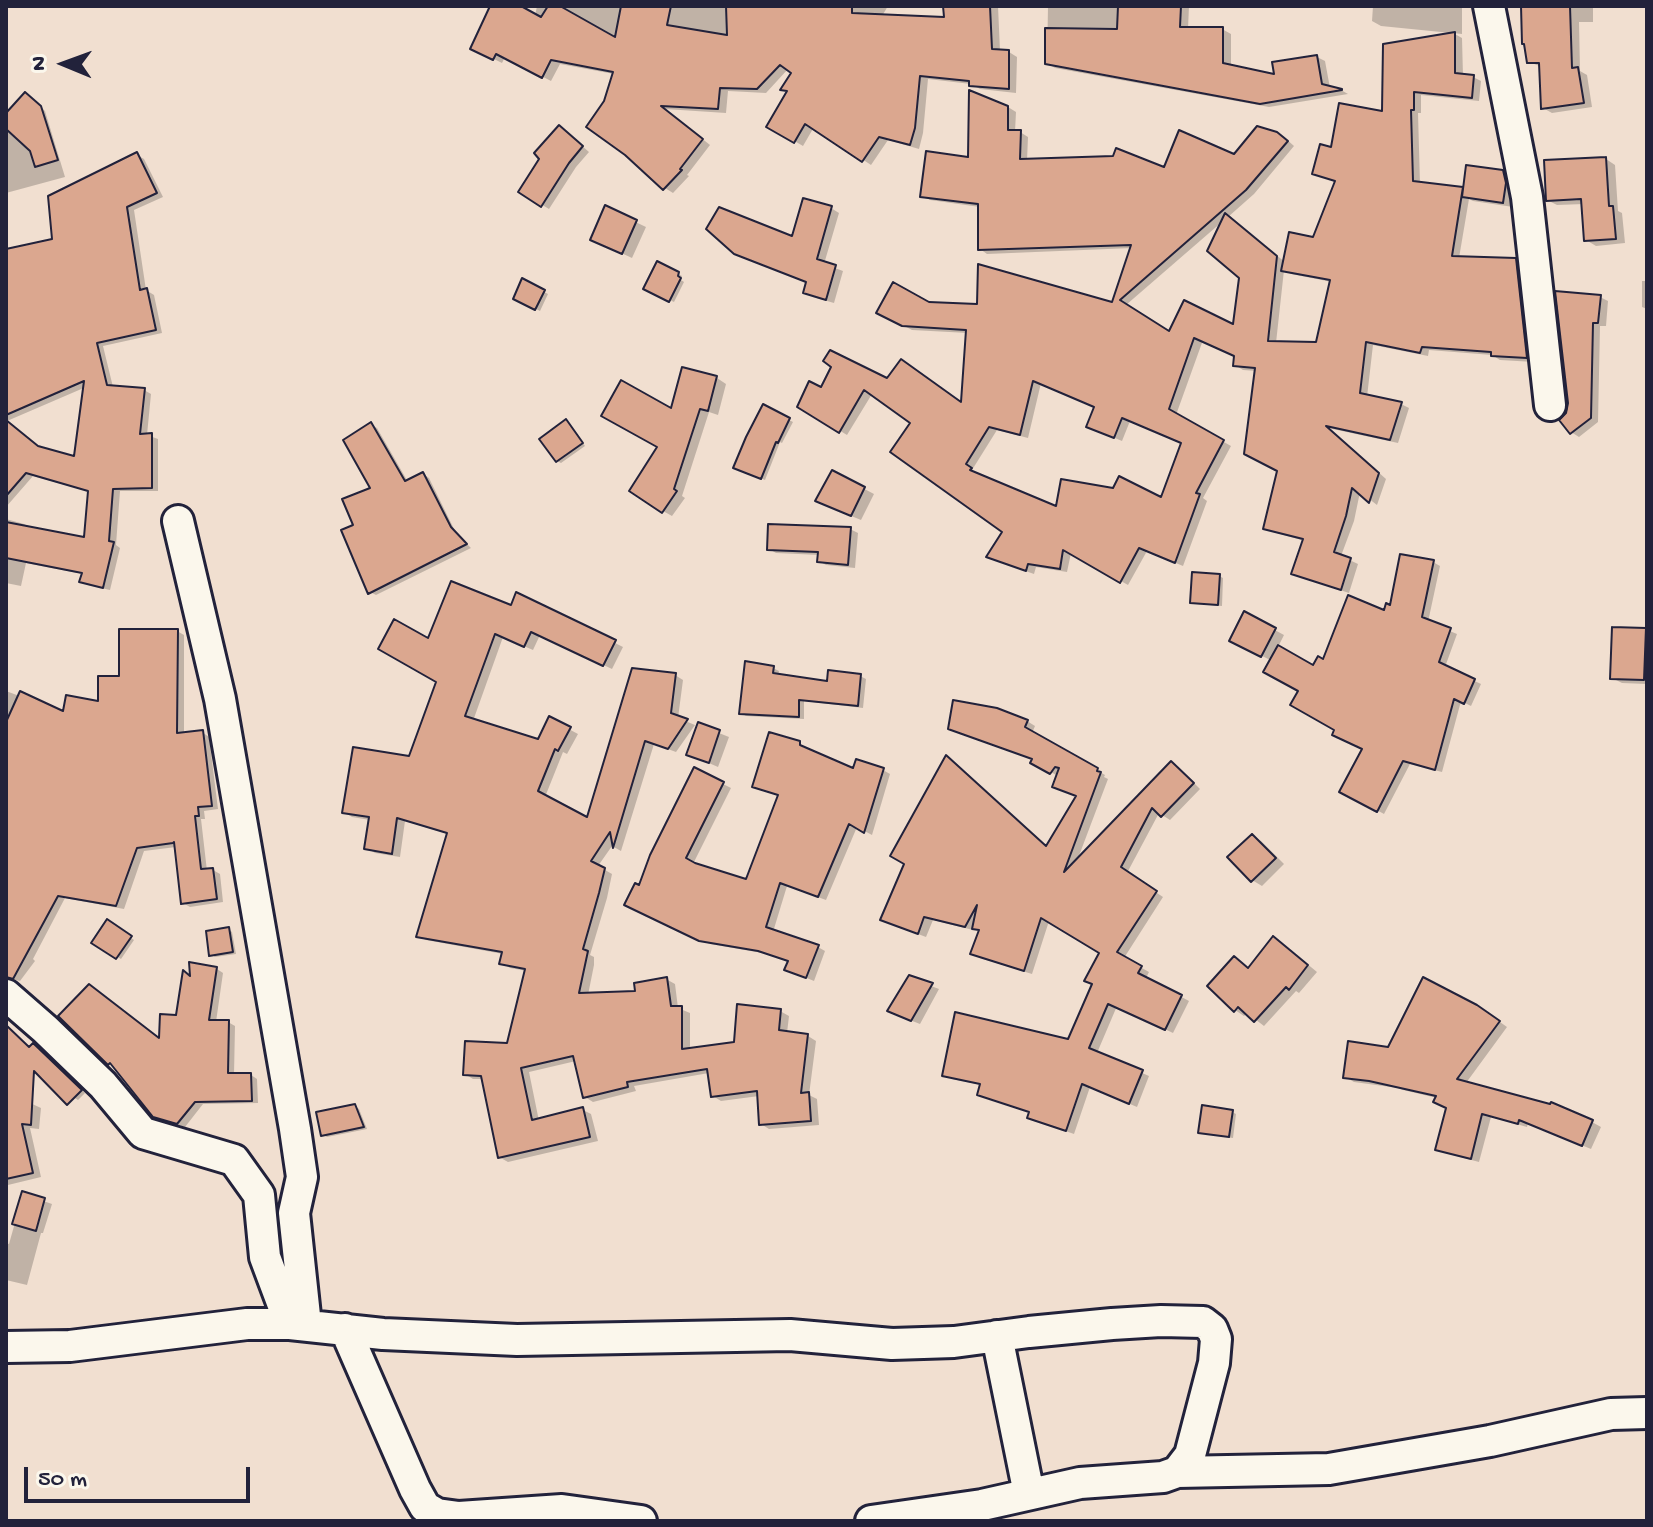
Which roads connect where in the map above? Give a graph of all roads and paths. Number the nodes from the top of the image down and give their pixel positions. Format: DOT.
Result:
graph roads {
  1 [pos="1489,6"];
  2 [pos="1550,405"];
  3 [pos="178,521"];
  4 [pos="6,995"];
  5 [pos="298,1325"];
  6 [pos="345,1329"];
  7 [pos="997,1336"];
  8 [pos="6,1347"];
  9 [pos="1647,1413"];
  10 [pos="1177,1472"];
  11 [pos="1029,1494"];
  12 [pos="641,1521"];
  13 [pos="871,1521"];
  1 -- 2 [label="street"];
  3 -- 5 [label="street"];
  4 -- 5 [label="street"];
  5 -- 6 [label="street"];
  5 -- 8 [label="street"];
  6 -- 7 [label="street"];
  6 -- 12 [label="street"];
  7 -- 10 [label="street"];
  7 -- 11 [label="street"];
  9 -- 10 [label="street"];
  10 -- 11 [label="street"];
  11 -- 13 [label="street"];
}
